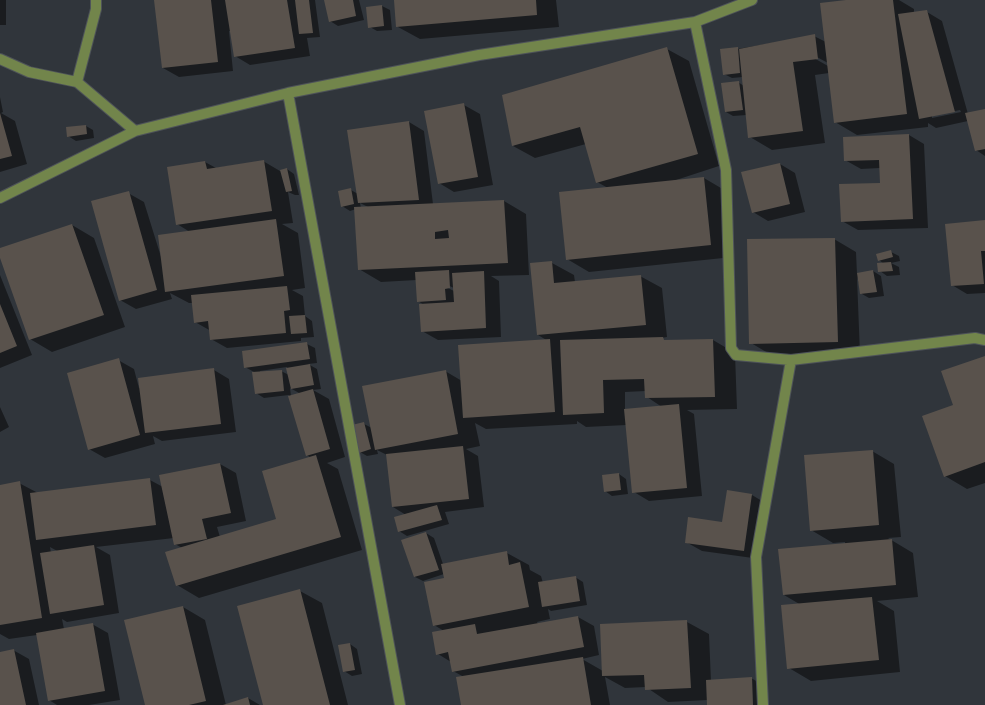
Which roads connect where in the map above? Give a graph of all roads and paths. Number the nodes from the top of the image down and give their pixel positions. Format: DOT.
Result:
graph roads {
  1 [pos="96,0"];
  2 [pos="752,0"];
  3 [pos="695,22"];
  4 [pos="0,59"];
  5 [pos="77,82"];
  6 [pos="288,93"];
  7 [pos="135,131"];
  8 [pos="0,198"];
  9 [pos="985,340"];
  10 [pos="790,360"];
  11 [pos="400,705"];
  12 [pos="764,705"];
  1 -- 5 [label="street"];
  2 -- 3 [label="street"];
  3 -- 6 [label="street"];
  3 -- 10 [label="street"];
  4 -- 5 [label="street"];
  5 -- 7 [label="street"];
  6 -- 7 [label="street"];
  6 -- 11 [label="street"];
  7 -- 8 [label="street"];
  9 -- 10 [label="street"];
  10 -- 12 [label="street"];
}
